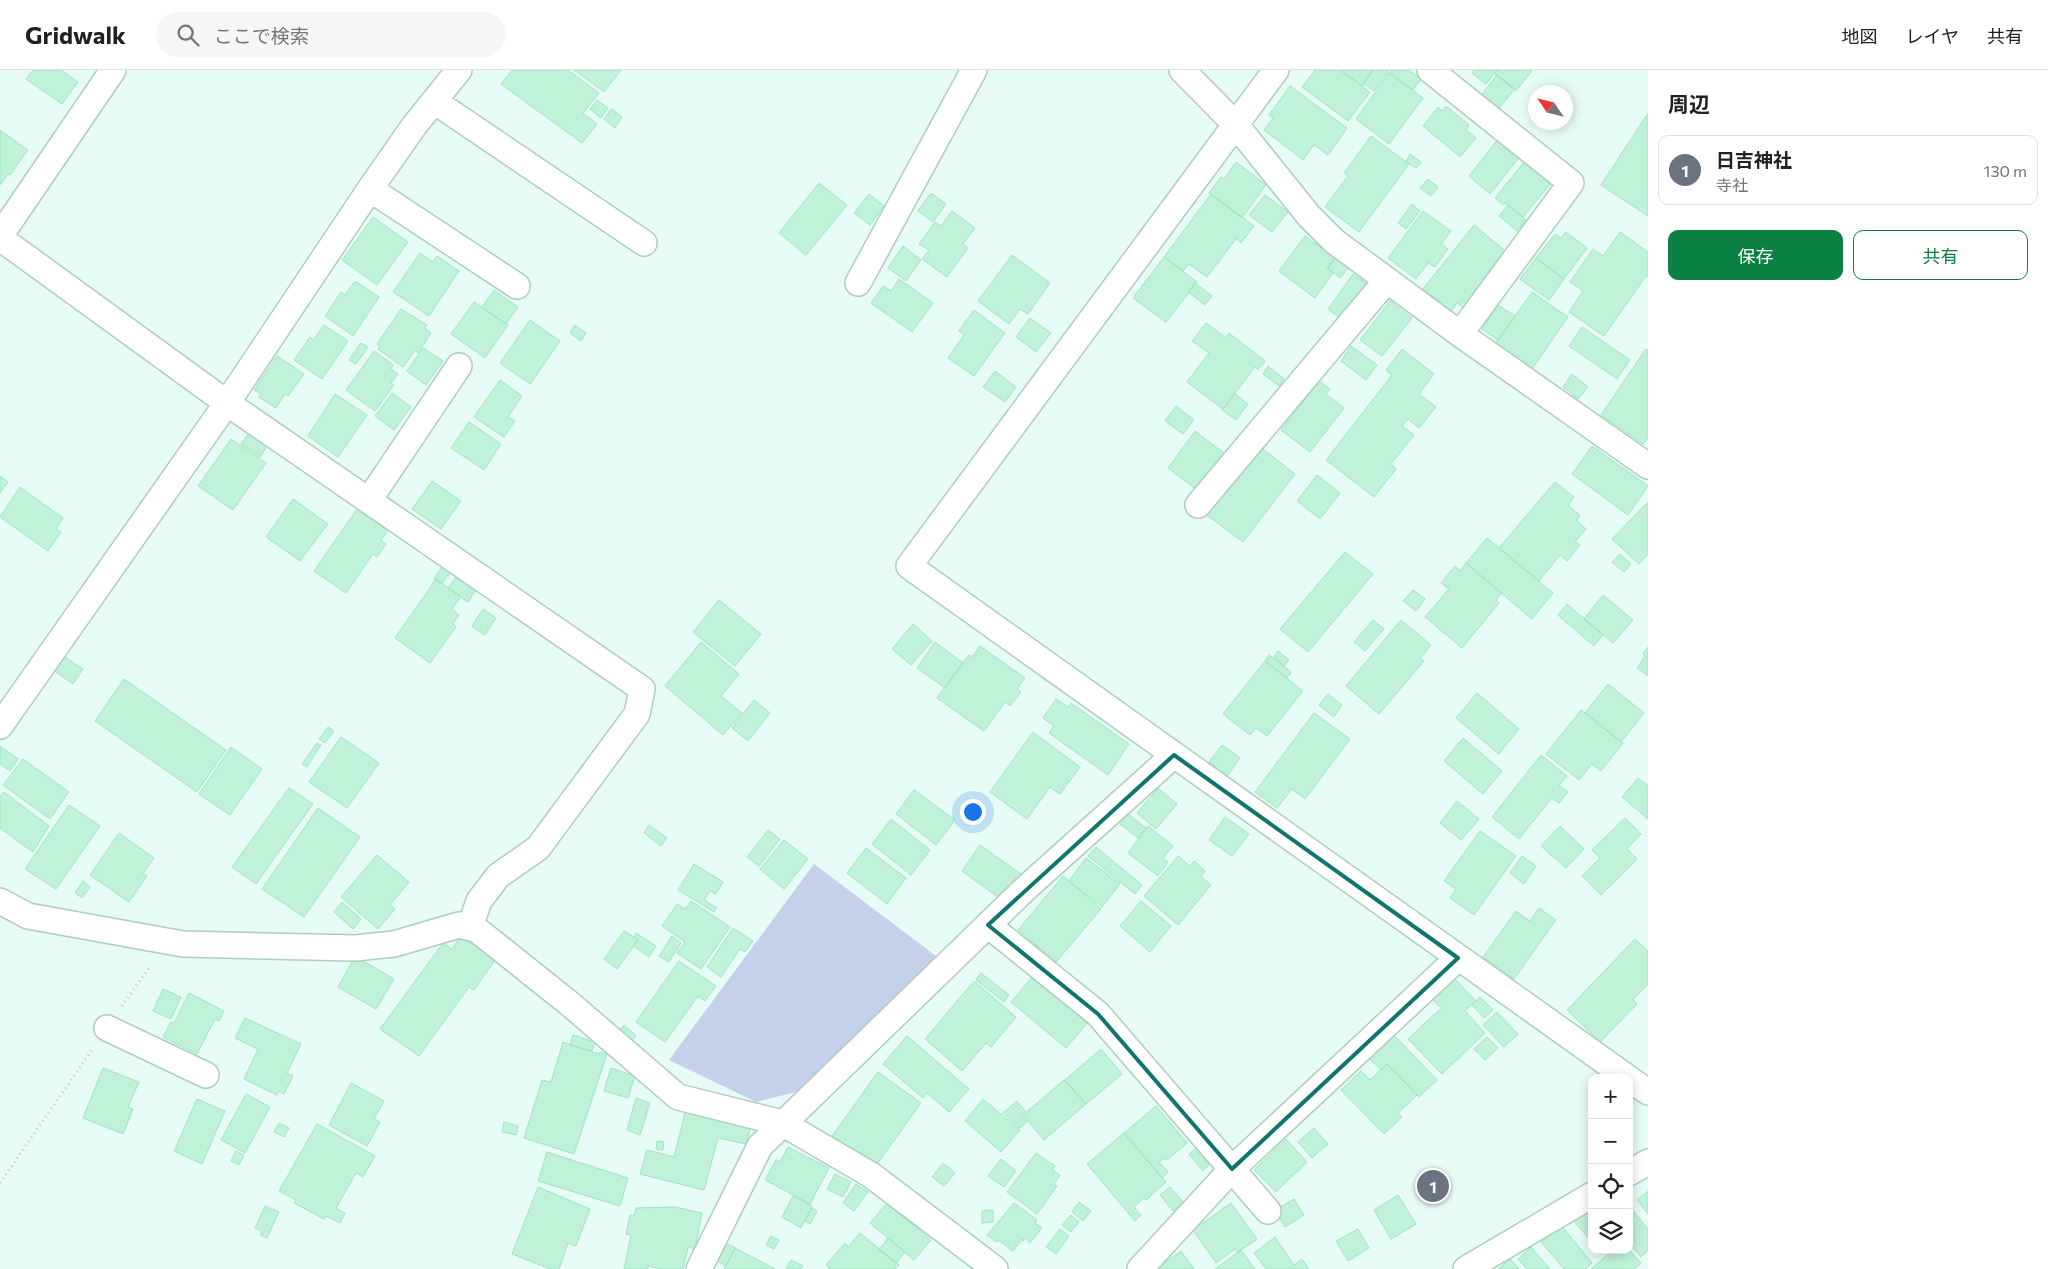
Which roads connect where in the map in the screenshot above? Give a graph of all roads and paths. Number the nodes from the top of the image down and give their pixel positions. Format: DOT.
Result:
graph roads {
  1 [pos="459,70"];
  2 [pos="974,70"];
  3 [pos="1182,70"];
  4 [pos="1276,70"];
  5 [pos="1430,70"];
  6 [pos="103,74"];
  7 [pos="434,101"];
  8 [pos="1236,125"];
  9 [pos="370,189"];
  10 [pos="0,237"];
  11 [pos="644,243"];
  12 [pos="1387,280"];
  13 [pos="858,283"];
  14 [pos="517,286"];
  15 [pos="1460,334"];
  16 [pos="459,366"];
  17 [pos="227,403"];
  18 [pos="1648,466"];
  19 [pos="369,500"];
  20 [pos="1198,505"];
  21 [pos="0,726"];
  22 [pos="1174,755"];
  23 [pos="0,901"];
  24 [pos="988,924"];
  25 [pos="470,927"];
  26 [pos="167,941"];
  27 [pos="1458,958"];
  28 [pos="107,1028"];
  29 [pos="1623,1074"];
  30 [pos="206,1075"];
  31 [pos="1633,1081"];
  32 [pos="1648,1092"];
  33 [pos="782,1123"];
  34 [pos="1648,1162"];
  35 [pos="1232,1169"];
  36 [pos="1633,1171"];
  37 [pos="0,1183"];
  38 [pos="1588,1197"];
  39 [pos="1268,1211"];
  40 [pos="699,1269"];
  41 [pos="995,1269"];
  42 [pos="1140,1269"];
  43 [pos="1466,1269"];
  1 -- 7 [label="street"];
  2 -- 13 [label="street"];
  3 -- 8 [label="street"];
  4 -- 8 [label="street"];
  5 -- 15 [label="street"];
  6 -- 10 [label="street"];
  7 -- 9 [label="street"];
  7 -- 11 [label="street"];
  8 -- 12 [label="street"];
  8 -- 22 [label="street"];
  9 -- 14 [label="street"];
  9 -- 17 [label="street"];
  10 -- 17 [label="street"];
  12 -- 15 [label="street"];
  12 -- 20 [label="street"];
  15 -- 18 [label="street"];
  16 -- 19 [label="street"];
  17 -- 19 [label="street"];
  17 -- 21 [label="street"];
  19 -- 25 [label="street"];
  22 -- 24 [label="street"];
  22 -- 27 [label="street"];
  23 -- 26 [label="street"];
  24 -- 33 [label="street"];
  24 -- 35 [label="street"];
  25 -- 26 [label="street"];
  25 -- 33 [label="street"];
  26 -- 28 [label="path"];
  27 -- 29 [label="street"];
  27 -- 35 [label="street"];
  28 -- 30 [label="street"];
  28 -- 37 [label="path"];
  31 -- 32 [label="street"];
  33 -- 40 [label="street"];
  33 -- 41 [label="street"];
  34 -- 36 [label="street"];
  35 -- 39 [label="street"];
  35 -- 42 [label="street"];
  38 -- 43 [label="street"];
}
